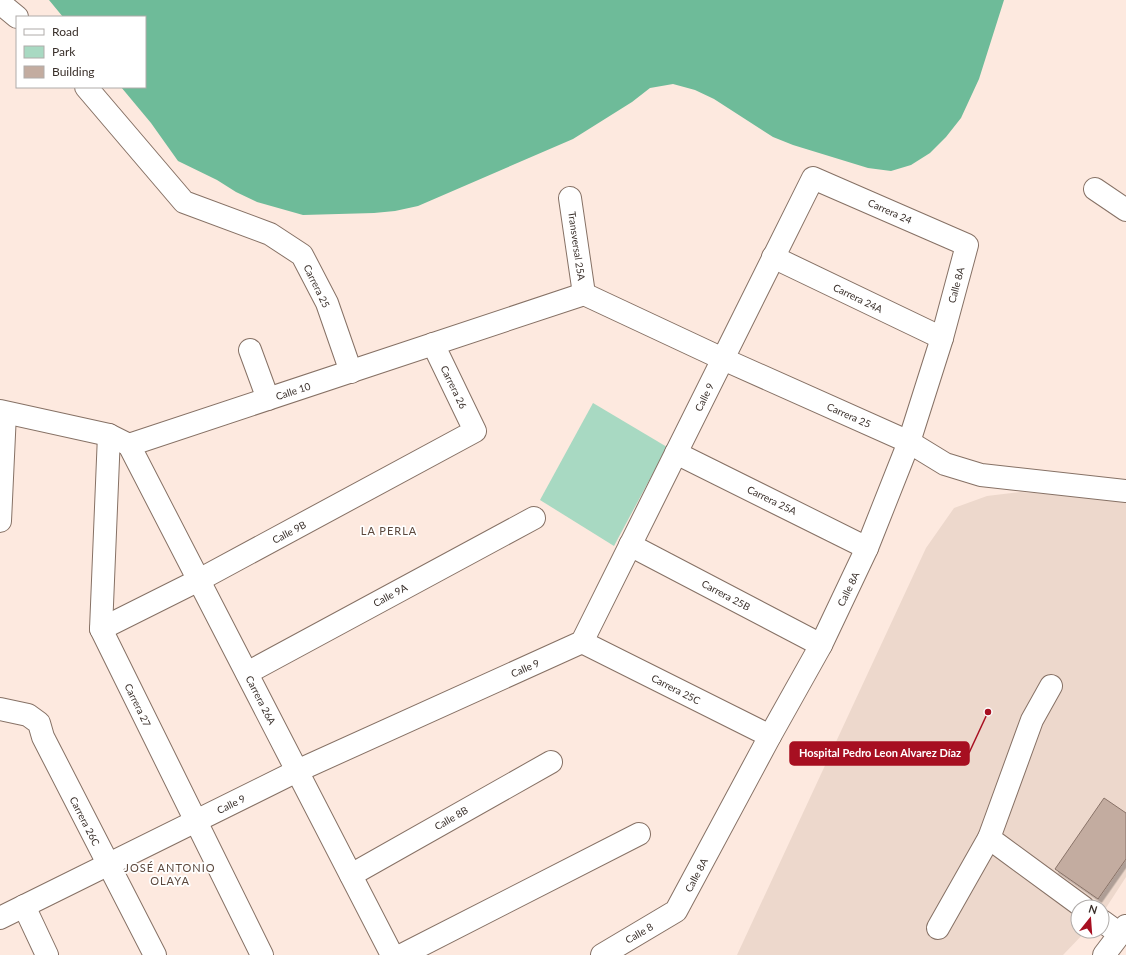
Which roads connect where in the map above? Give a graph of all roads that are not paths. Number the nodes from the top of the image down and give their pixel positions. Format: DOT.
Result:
graph roads {
  1 [pos="0,3"];
  2 [pos="16,16"];
  3 [pos="87,88"];
  4 [pos="813,178"];
  5 [pos="1095,189"];
  6 [pos="570,198"];
  7 [pos="1126,210"];
  8 [pos="967,245"];
  9 [pos="773,257"];
  10 [pos="584,294"];
  11 [pos="942,338"];
  12 [pos="433,344"];
  13 [pos="250,350"];
  14 [pos="722,359"];
  15 [pos="350,372"];
  16 [pos="268,399"];
  17 [pos="3,412"];
  18 [pos="475,431"];
  19 [pos="109,435"];
  20 [pos="909,442"];
  21 [pos="129,445"];
  22 [pos="676,453"];
  23 [pos="1126,491"];
  24 [pos="534,518"];
  25 [pos="0,521"];
  26 [pos="630,544"];
  27 [pos="868,548"];
  28 [pos="199,580"];
  29 [pos="101,629"];
  30 [pos="582,642"];
  31 [pos="821,645"];
  32 [pos="247,673"];
  33 [pos="1051,686"];
  34 [pos="0,709"];
  35 [pos="770,736"];
  36 [pos="551,762"];
  37 [pos="297,771"];
  38 [pos="196,821"];
  39 [pos="639,834"];
  40 [pos="989,838"];
  41 [pos="108,865"];
  42 [pos="351,875"];
  43 [pos="1072,899"];
  44 [pos="24,906"];
  45 [pos="676,911"];
  46 [pos="0,918"];
  47 [pos="1110,924"];
  48 [pos="938,928"];
  49 [pos="1123,930"];
  50 [pos="47,955"];
  51 [pos="155,955"];
  52 [pos="262,955"];
  53 [pos="392,955"];
  54 [pos="402,955"];
  55 [pos="602,955"];
  56 [pos="1104,955"];
  1 -- 2 [label="street"];
  3 -- 15 [label="street, Carrera 25"];
  4 -- 8 [label="street, Carrera 24"];
  4 -- 9 [label="street, Calle 9"];
  5 -- 7 [label="street"];
  6 -- 10 [label="street, Transversal 25A"];
  8 -- 11 [label="street, Calle 8A"];
  9 -- 11 [label="street, Carrera 24A"];
  9 -- 14 [label="street, Calle 9"];
  10 -- 12 [label="street, Calle 10"];
  10 -- 14 [label="street, Carrera 25"];
  11 -- 20 [label="street, Calle 8A"];
  12 -- 15 [label="street, Calle 10"];
  12 -- 18 [label="street, Carrera 26"];
  13 -- 16 [label="street"];
  14 -- 20 [label="street, Carrera 25"];
  14 -- 22 [label="street, Calle 9"];
  15 -- 16 [label="street, Calle 10"];
  16 -- 21 [label="street, Calle 10"];
  17 -- 19 [label="street"];
  17 -- 25 [label="street"];
  18 -- 28 [label="street, Calle 9B"];
  19 -- 21 [label="street"];
  19 -- 29 [label="street, Carrera 27"];
  20 -- 23 [label="street, Carrera 25"];
  20 -- 27 [label="street, Calle 8A"];
  21 -- 28 [label="street, Carrera 26A"];
  22 -- 26 [label="street, Calle 9"];
  22 -- 27 [label="street, Carrera 25A"];
  24 -- 32 [label="street, Calle 9A"];
  26 -- 30 [label="street, Calle 9"];
  26 -- 31 [label="street, Carrera 25B"];
  27 -- 31 [label="street, Calle 8A"];
  28 -- 29 [label="street, Calle 9B"];
  28 -- 32 [label="street, Carrera 26A"];
  29 -- 38 [label="street, Carrera 27"];
  30 -- 35 [label="street, Carrera 25C"];
  30 -- 37 [label="street, Calle 9"];
  31 -- 35 [label="street, Calle 8A"];
  32 -- 37 [label="street, Carrera 26A"];
  33 -- 40 [label="street"];
  34 -- 41 [label="street, Carrera 26C"];
  35 -- 45 [label="street, Calle 8A"];
  36 -- 42 [label="street, Calle 8B"];
  37 -- 38 [label="street, Calle 9"];
  37 -- 42 [label="street, Carrera 26A"];
  38 -- 41 [label="street, Calle 9"];
  38 -- 52 [label="street, Carrera 27"];
  39 -- 54 [label="street"];
  40 -- 43 [label="street"];
  40 -- 48 [label="street"];
  41 -- 44 [label="street, Calle 9"];
  41 -- 51 [label="street, Carrera 26C"];
  42 -- 53 [label="street, Carrera 26A"];
  44 -- 46 [label="street, Calle 9"];
  44 -- 50 [label="street"];
  45 -- 55 [label="street, Calle 8"];
  47 -- 49 [label="street"];
  49 -- 56 [label="street"];
}
